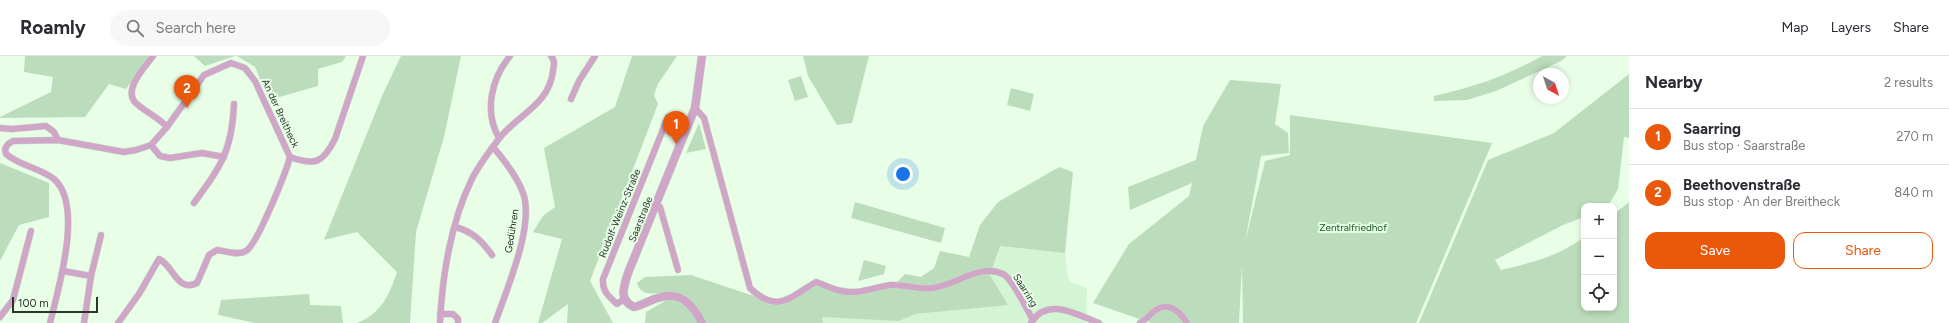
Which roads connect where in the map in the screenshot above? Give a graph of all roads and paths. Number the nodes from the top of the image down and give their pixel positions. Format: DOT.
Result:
graph roads {
  1 [pos="154,56"];
  2 [pos="363,56"];
  3 [pos="510,56"];
  4 [pos="594,56"];
  5 [pos="702,56"];
  6 [pos="553,57"];
  7 [pos="571,99"];
  8 [pos="234,104"];
  9 [pos="694,108"];
  10 [pos="668,118"];
  11 [pos="167,126"];
  12 [pos="0,128"];
  13 [pos="499,138"];
  14 [pos="58,140"];
  15 [pos="151,145"];
  16 [pos="493,147"];
  17 [pos="224,157"];
  18 [pos="290,157"];
  19 [pos="194,203"];
  20 [pos="656,205"];
  21 [pos="455,227"];
  22 [pos="31,231"];
  23 [pos="101,235"];
  24 [pos="492,255"];
  25 [pos="678,270"];
  26 [pos="63,271"];
  27 [pos="91,276"];
  28 [pos="624,299"];
  29 [pos="440,314"];
  30 [pos="0,317"];
  31 [pos="120,320"];
  32 [pos="1032,322"];
  33 [pos="50,323"];
  34 [pos="84,323"];
  35 [pos="128,323"];
  36 [pos="440,323"];
  37 [pos="458,323"];
  38 [pos="495,323"];
  39 [pos="702,323"];
  40 [pos="1099,323"];
  41 [pos="1140,323"];
  42 [pos="1187,323"];
  1 -- 11 [label="street"];
  2 -- 18 [label="street, An der Breitheck"];
  3 -- 13 [label="street"];
  4 -- 7 [label="street"];
  5 -- 9 [label="street, Saarstraße"];
  6 -- 13 [label="street"];
  8 -- 17 [label="street"];
  9 -- 20 [label="street, Saarstraße"];
  9 -- 32 [label="street, Saarring"];
  10 -- 28 [label="street, Rudolf-Weinz-Straße"];
  11 -- 15 [label="street, An der Breitheck"];
  11 -- 18 [label="street, An der Breitheck"];
  12 -- 14 [label="street"];
  13 -- 16 [label="street"];
  14 -- 15 [label="street"];
  14 -- 26 [label="street"];
  15 -- 17 [label="street"];
  16 -- 21 [label="street"];
  16 -- 38 [label="street, Gedühren"];
  17 -- 19 [label="street"];
  18 -- 31 [label="street"];
  20 -- 25 [label="street"];
  20 -- 28 [label="street, Saarstraße"];
  21 -- 24 [label="street"];
  21 -- 29 [label="street"];
  22 -- 30 [label="street"];
  23 -- 27 [label="street"];
  26 -- 27 [label="street"];
  26 -- 33 [label="street"];
  27 -- 34 [label="street"];
  28 -- 39 [label="street"];
  29 -- 36 [label="street"];
  29 -- 37 [label="street"];
  31 -- 35 [label="street"];
  32 -- 40 [label="street"];
  41 -- 42 [label="street"];
}
